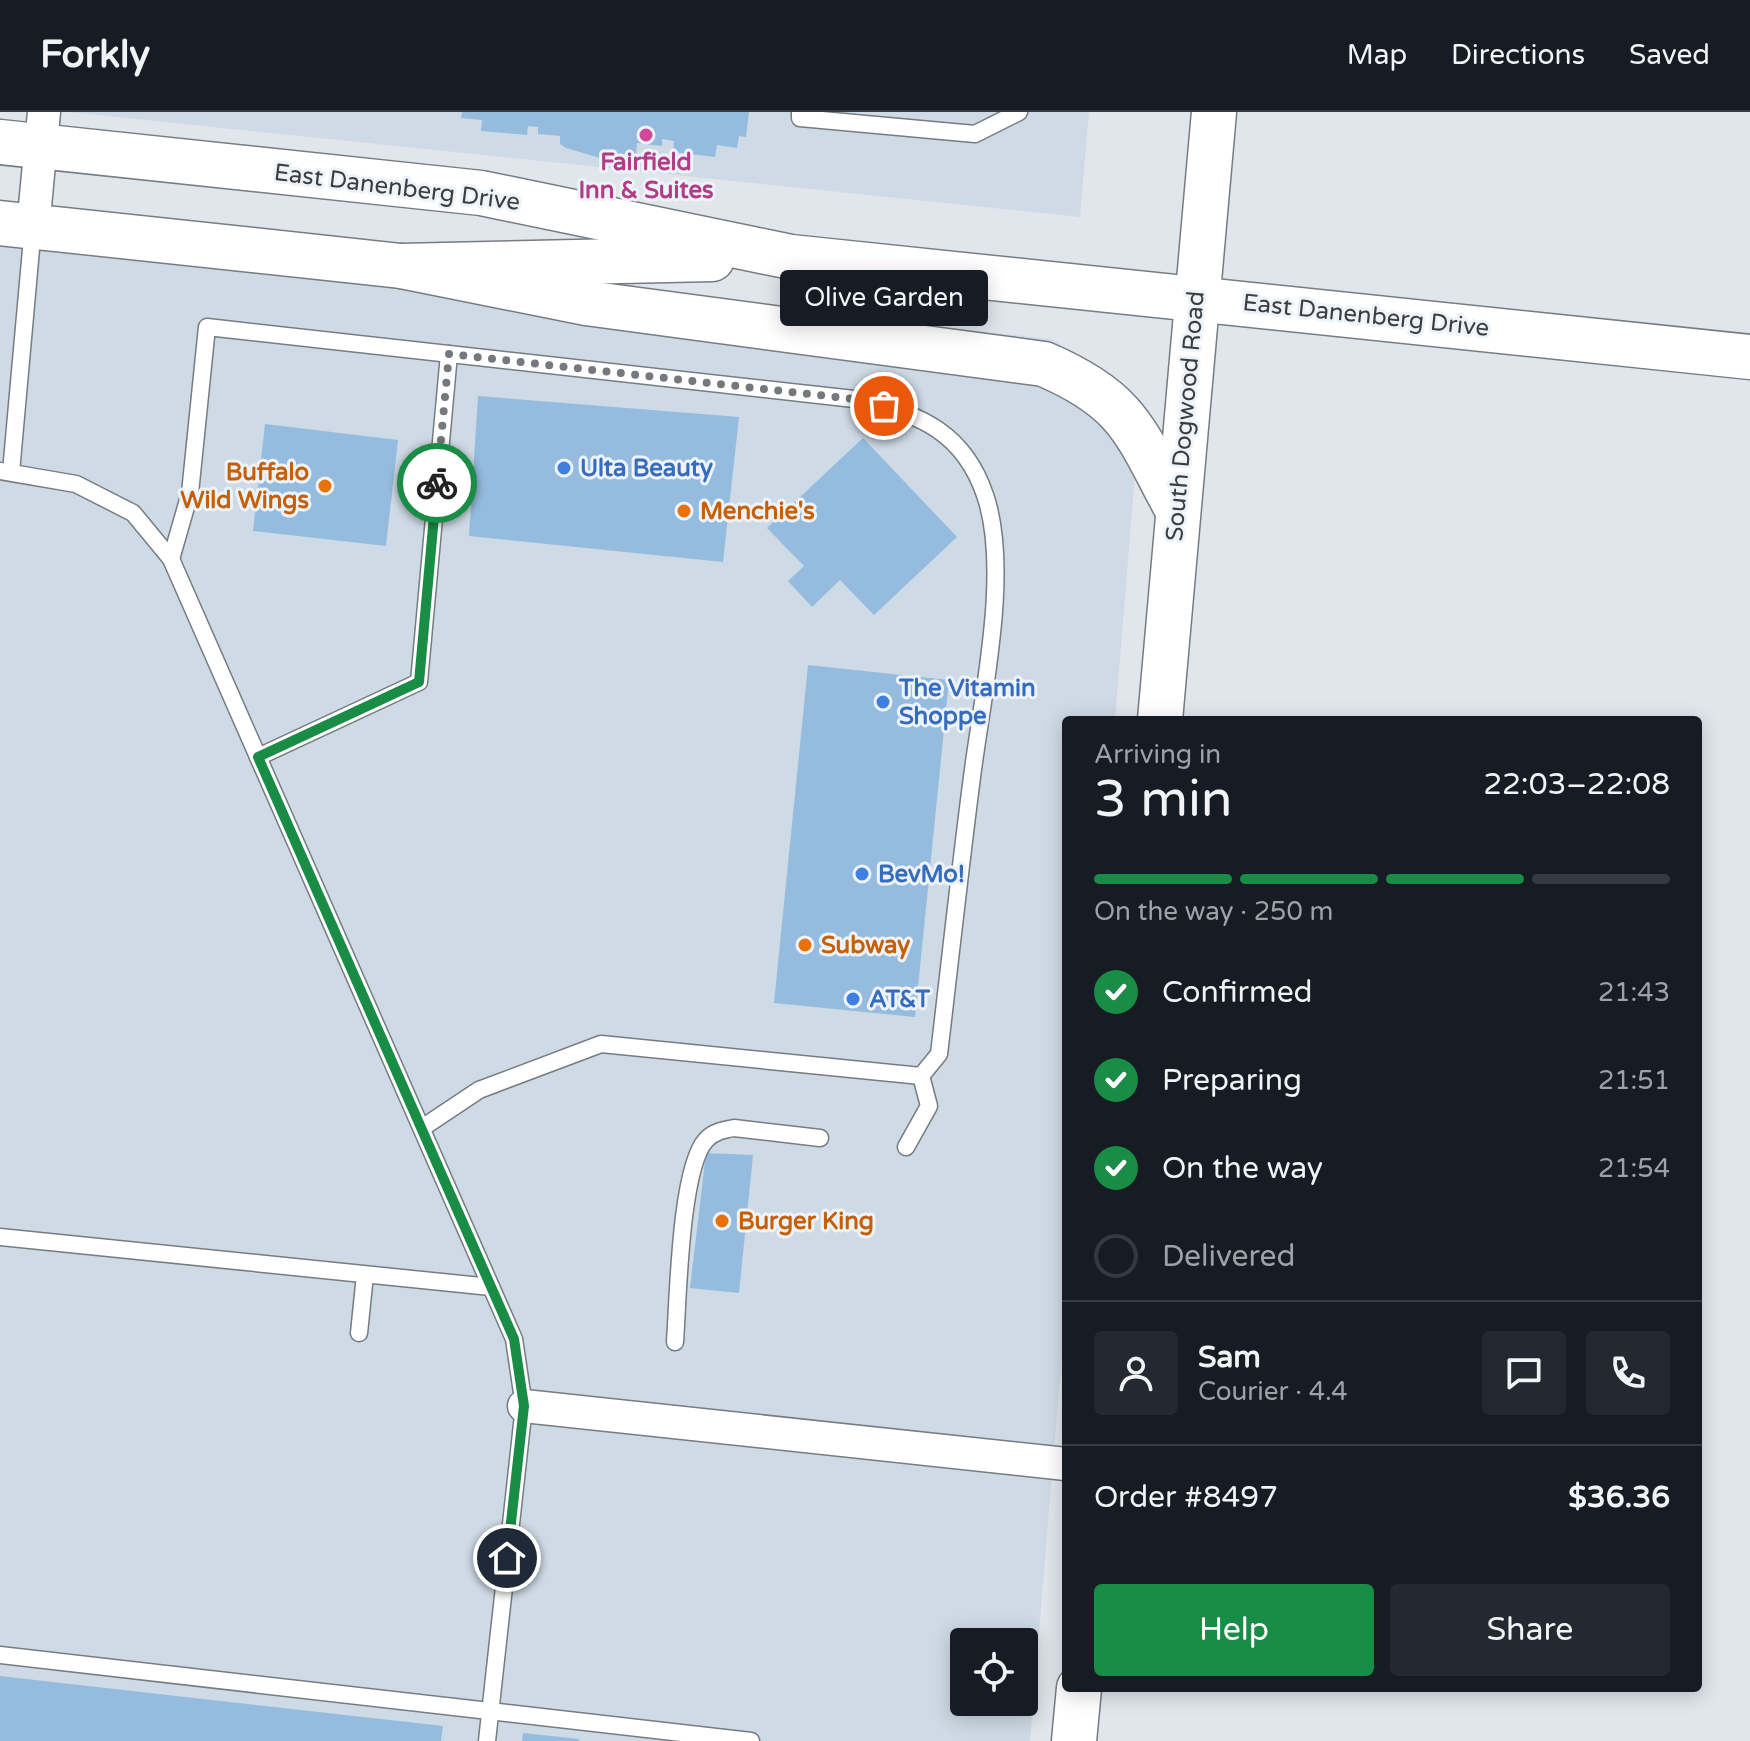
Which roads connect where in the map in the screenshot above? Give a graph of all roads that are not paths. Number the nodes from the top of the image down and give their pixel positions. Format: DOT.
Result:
graph roads {
  1 [pos="800,112"];
  2 [pos="1019,112"];
  3 [pos="1214,112"];
  4 [pos="29,133"];
  5 [pos="17,225"];
  6 [pos="791,257"];
  7 [pos="401,266"];
  8 [pos="1195,297"];
  9 [pos="449,354"];
  10 [pos="1750,357"];
  11 [pos="5,472"];
  12 [pos="1177,509"];
  13 [pos="171,559"];
  14 [pos="1160,716"];
  15 [pos="258,757"];
  16 [pos="921,1076"];
  17 [pos="422,1128"];
  18 [pos="820,1138"];
  19 [pos="906,1147"];
  20 [pos="0,1237"];
  21 [pos="365,1275"];
  22 [pos="491,1287"];
  23 [pos="359,1333"];
  24 [pos="675,1342"];
  25 [pos="524,1406"];
  26 [pos="1062,1464"];
  27 [pos="0,1655"];
  28 [pos="1079,1692"];
  29 [pos="490,1711"];
  30 [pos="487,1741"];
  31 [pos="751,1741"];
  32 [pos="1074,1741"];
  1 -- 2 [label="lane"];
  3 -- 8 [label="street, South Dogwood Road"];
  4 -- 5 [label="street"];
  4 -- 6 [label="street, East Danenberg Drive"];
  5 -- 7 [label="street, East Danenberg Drive"];
  5 -- 11 [label="lane"];
  6 -- 7 [label="street, East Danenberg Drive"];
  6 -- 8 [label="street, East Danenberg Drive"];
  7 -- 12 [label="street"];
  8 -- 10 [label="street, East Danenberg Drive"];
  8 -- 12 [label="street, South Dogwood Road"];
  9 -- 13 [label="lane"];
  9 -- 15 [label="lane"];
  9 -- 16 [label="lane"];
  11 -- 13 [label="lane"];
  12 -- 14 [label="street, South Dogwood Road"];
  13 -- 15 [label="lane"];
  15 -- 17 [label="lane"];
  16 -- 17 [label="lane"];
  16 -- 19 [label="lane"];
  17 -- 22 [label="lane"];
  18 -- 24 [label="lane"];
  20 -- 21 [label="lane"];
  21 -- 22 [label="lane"];
  21 -- 23 [label="lane"];
  22 -- 25 [label="lane"];
  25 -- 26 [label="street"];
  25 -- 29 [label="lane"];
  27 -- 29 [label="lane"];
  28 -- 32 [label="street"];
  29 -- 30 [label="lane"];
  29 -- 31 [label="lane"];
}
